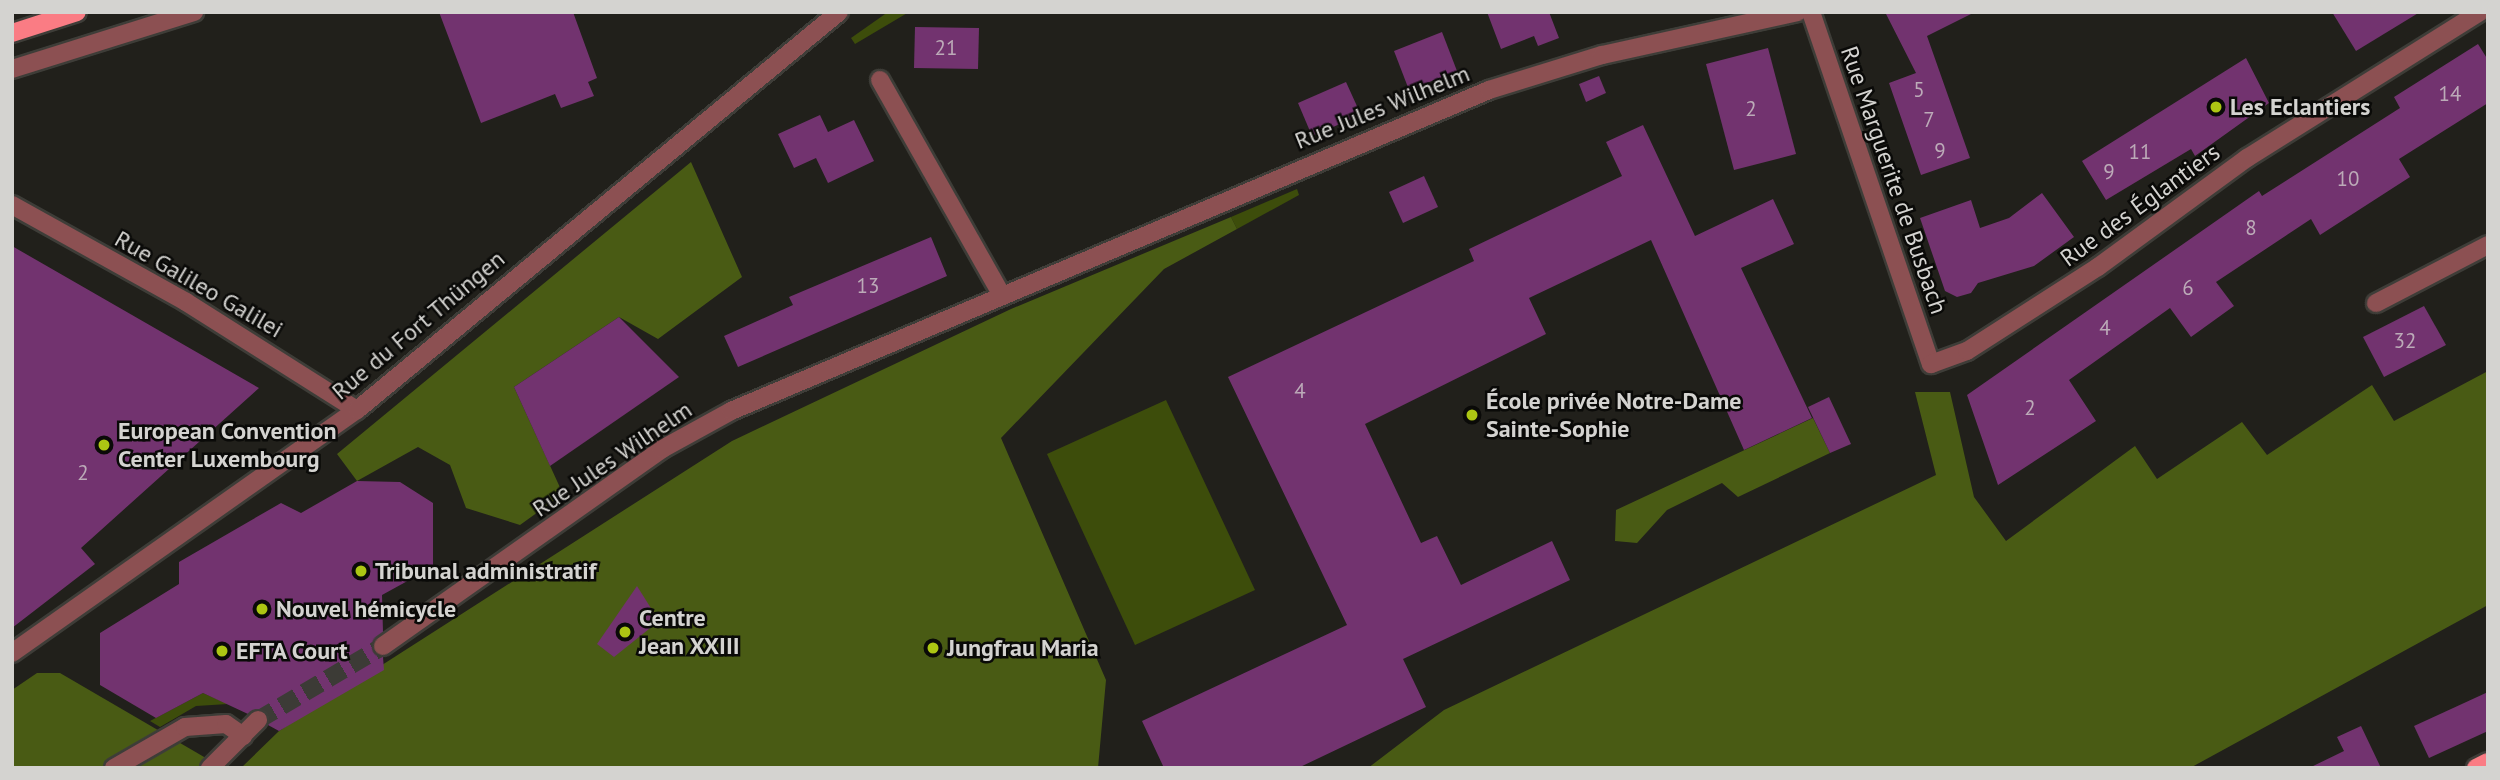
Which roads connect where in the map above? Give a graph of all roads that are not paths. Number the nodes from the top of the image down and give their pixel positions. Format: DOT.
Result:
graph roads {
  1 [pos="77,12"];
  2 [pos="194,12"];
  3 [pos="839,12"];
  4 [pos="1797,12"];
  5 [pos="1811,12"];
  6 [pos="2480,12"];
  7 [pos="12,33"];
  8 [pos="12,69"];
  9 [pos="880,80"];
  10 [pos="12,205"];
  11 [pos="2488,244"];
  12 [pos="1002,294"];
  13 [pos="2376,303"];
  14 [pos="1931,365"];
  15 [pos="357,410"];
  16 [pos="383,646"];
  17 [pos="12,653"];
  18 [pos="258,720"];
  19 [pos="243,736"];
  20 [pos="2488,762"];
  21 [pos="114,768"];
  22 [pos="210,768"];
  23 [pos="2476,768"];
  1 -- 7 [label="main road"];
  2 -- 8 [label="street"];
  3 -- 15 [label="street, Rue du Fort Thüngen"];
  4 -- 12 [label="street, Rue Jules Wilhelm"];
  5 -- 14 [label="street, Rue Marguerite de Busbach"];
  6 -- 14 [label="street, Rue des Églantiers"];
  9 -- 12 [label="street"];
  10 -- 15 [label="street, Rue Galileo Galilei"];
  11 -- 13 [label="street"];
  12 -- 16 [label="street, Rue Jules Wilhelm"];
  15 -- 17 [label="street, Rue du Fort Thüngen"];
  18 -- 19 [label="street"];
  19 -- 21 [label="street"];
  19 -- 22 [label="street"];
  20 -- 23 [label="main road"];
}
